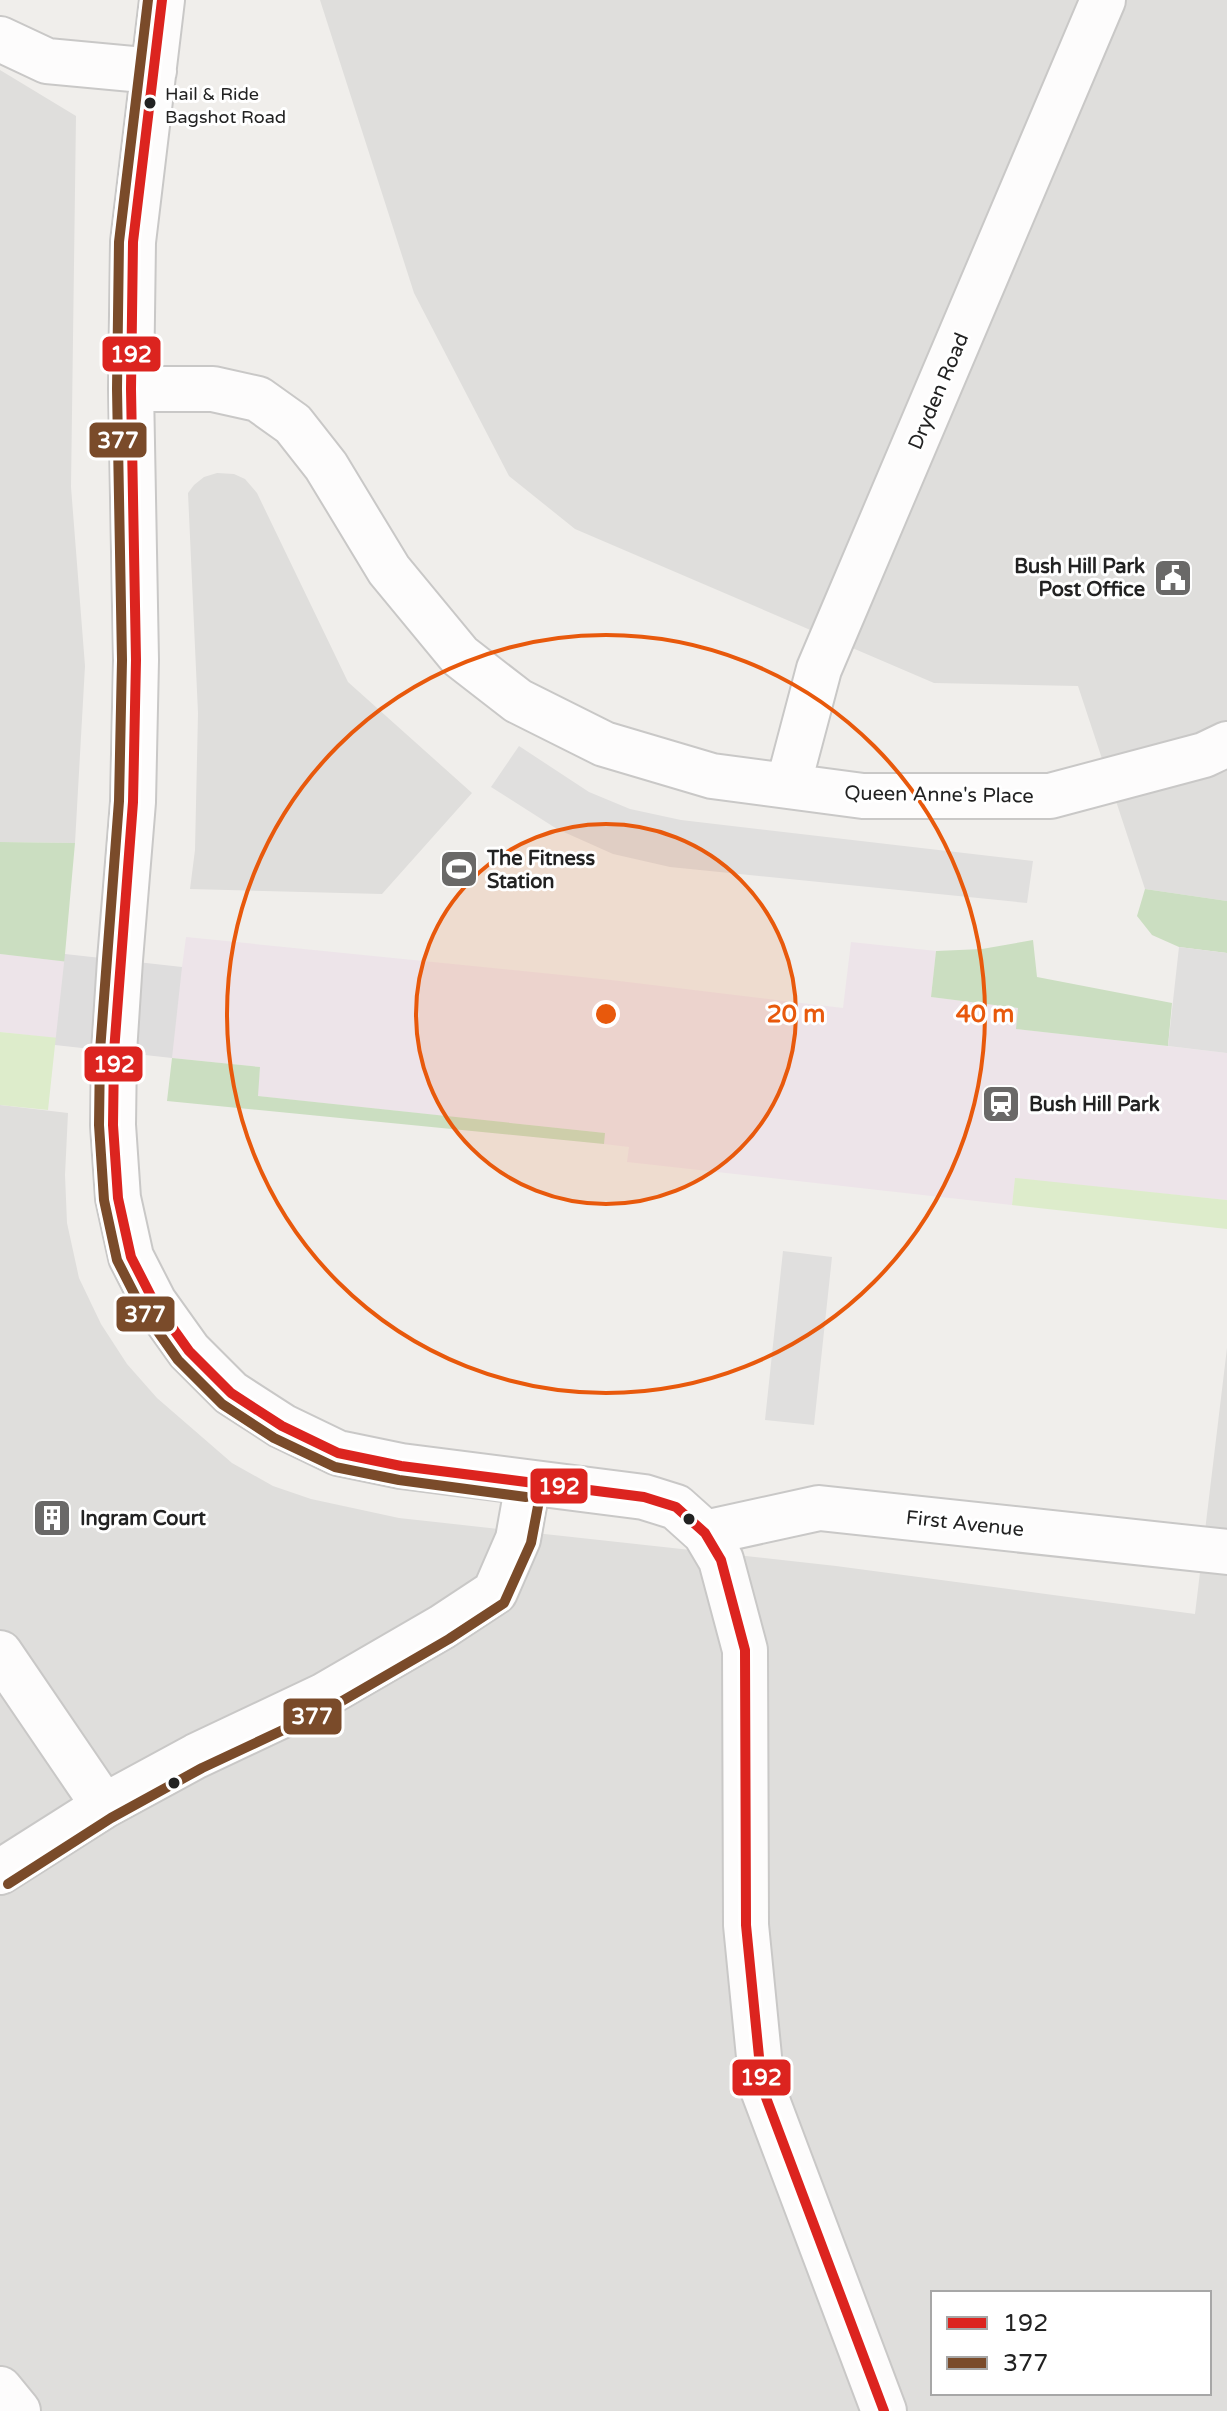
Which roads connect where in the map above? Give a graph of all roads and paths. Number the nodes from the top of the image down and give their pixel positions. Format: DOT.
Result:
graph roads {
  1 [pos="162,0"];
  2 [pos="1103,0"];
  3 [pos="0,39"];
  4 [pos="154,71"];
  5 [pos="131,389"];
  6 [pos="1227,744"];
  7 [pos="788,786"];
  8 [pos="528,1483"];
  9 [pos="705,1533"];
  10 [pos="1227,1552"];
  11 [pos="0,1653"];
  12 [pos="104,1806"];
  13 [pos="0,1872"];
  14 [pos="0,2389"];
  15 [pos="18,2411"];
  16 [pos="884,2411"];
  1 -- 4 [label="street"];
  2 -- 7 [label="street, Dryden Road"];
  3 -- 4 [label="street"];
  4 -- 5 [label="street"];
  5 -- 7 [label="street, Queen Anne's Place"];
  5 -- 8 [label="street"];
  6 -- 7 [label="street, Queen Anne's Place"];
  8 -- 9 [label="street"];
  8 -- 12 [label="street"];
  9 -- 10 [label="street, First Avenue"];
  9 -- 16 [label="street"];
  11 -- 12 [label="street"];
  12 -- 13 [label="street"];
  14 -- 15 [label="street"];
}
